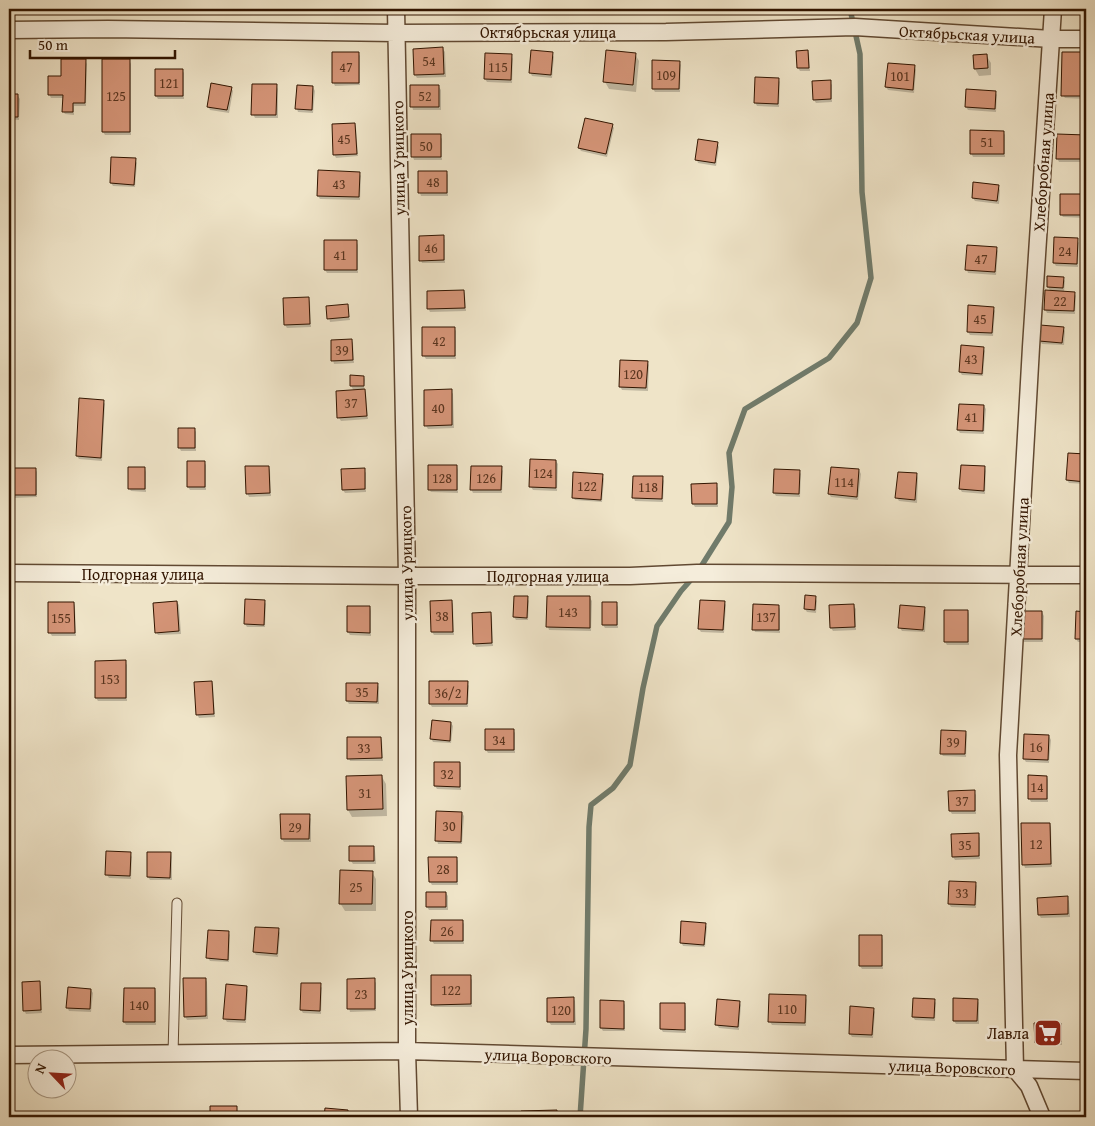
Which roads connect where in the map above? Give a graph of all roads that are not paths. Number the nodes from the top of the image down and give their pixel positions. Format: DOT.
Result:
graph roads {
  1 [pos="396,9"];
  2 [pos="1053,9"];
  3 [pos="9,30"];
  4 [pos="396,33"];
  5 [pos="1051,39"];
  6 [pos="1086,39"];
  7 [pos="9,573"];
  8 [pos="1019,575"];
  9 [pos="407,576"];
  10 [pos="1086,576"];
  11 [pos="176,903"];
  12 [pos="407,1051"];
  13 [pos="173,1054"];
  14 [pos="9,1055"];
  15 [pos="1015,1069"];
  16 [pos="1086,1071"];
  17 [pos="409,1117"];
  18 [pos="1042,1117"];
  1 -- 4 [label="street, улица Урицкого"];
  2 -- 5 [label="street, Хлеборобная улица"];
  3 -- 4 [label="street, Октябрьская улица"];
  4 -- 5 [label="street, Октябрьская улица"];
  4 -- 9 [label="street, улица Урицкого"];
  5 -- 6 [label="street, Октябрьская улица"];
  5 -- 8 [label="street, Хлеборобная улица"];
  7 -- 9 [label="street, Подгорная улица"];
  8 -- 9 [label="street, Подгорная улица"];
  8 -- 10 [label="street, Подгорная улица"];
  8 -- 15 [label="street, Хлеборобная улица"];
  9 -- 12 [label="street, улица Урицкого"];
  11 -- 13 [label="lane"];
  12 -- 13 [label="street, улица Воровского"];
  12 -- 15 [label="street, улица Воровского"];
  12 -- 17 [label="street, улица Урицкого"];
  13 -- 14 [label="street, улица Воровского"];
  15 -- 16 [label="street, улица Воровского"];
  15 -- 18 [label="street"];
}
